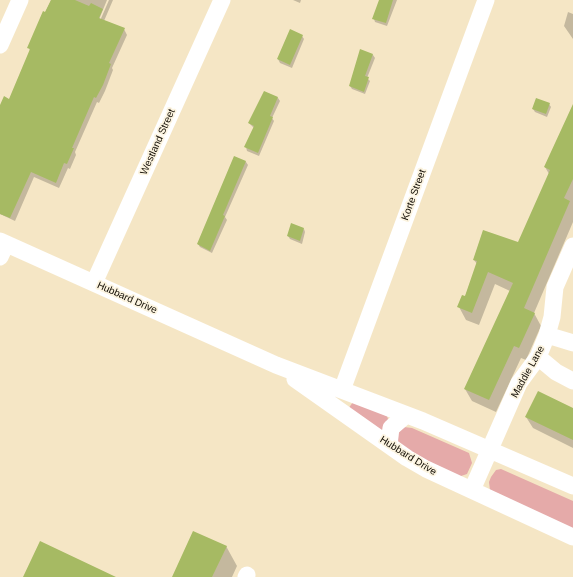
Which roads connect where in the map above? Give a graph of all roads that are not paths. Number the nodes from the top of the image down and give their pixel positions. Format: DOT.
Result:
graph roads {
  1 [pos="20,0"];
  2 [pos="222,0"];
  3 [pos="486,0"];
  4 [pos="0,45"];
  5 [pos="573,246"];
  6 [pos="2,248"];
  7 [pos="94,283"];
  8 [pos="547,335"];
  9 [pos="573,343"];
  10 [pos="538,357"];
  11 [pos="276,365"];
  12 [pos="573,381"];
  13 [pos="342,390"];
  14 [pos="406,414"];
  15 [pos="389,445"];
  16 [pos="490,450"];
  17 [pos="573,486"];
  18 [pos="472,490"];
  19 [pos="573,537"];
  1 -- 4 [label="street"];
  2 -- 7 [label="street, Westland Street"];
  3 -- 13 [label="street, Korte Street"];
  5 -- 8 [label="street, Maddie Lane"];
  6 -- 7 [label="street, Hubbard Drive"];
  7 -- 11 [label="street, Hubbard Drive"];
  8 -- 9 [label="street"];
  8 -- 10 [label="street, Maddie Lane"];
  10 -- 12 [label="street"];
  10 -- 16 [label="street, Maddie Lane"];
  11 -- 13 [label="street, Hubbard Drive"];
  11 -- 15 [label="street, Hubbard Drive"];
  13 -- 14 [label="street, Hubbard Drive"];
  14 -- 15 [label="street"];
  14 -- 16 [label="street, Hubbard Drive"];
  15 -- 18 [label="street, Hubbard Drive"];
  16 -- 17 [label="street, Hubbard Drive"];
  16 -- 18 [label="street, Maddie Lane"];
  18 -- 19 [label="street, Hubbard Drive"];
}
